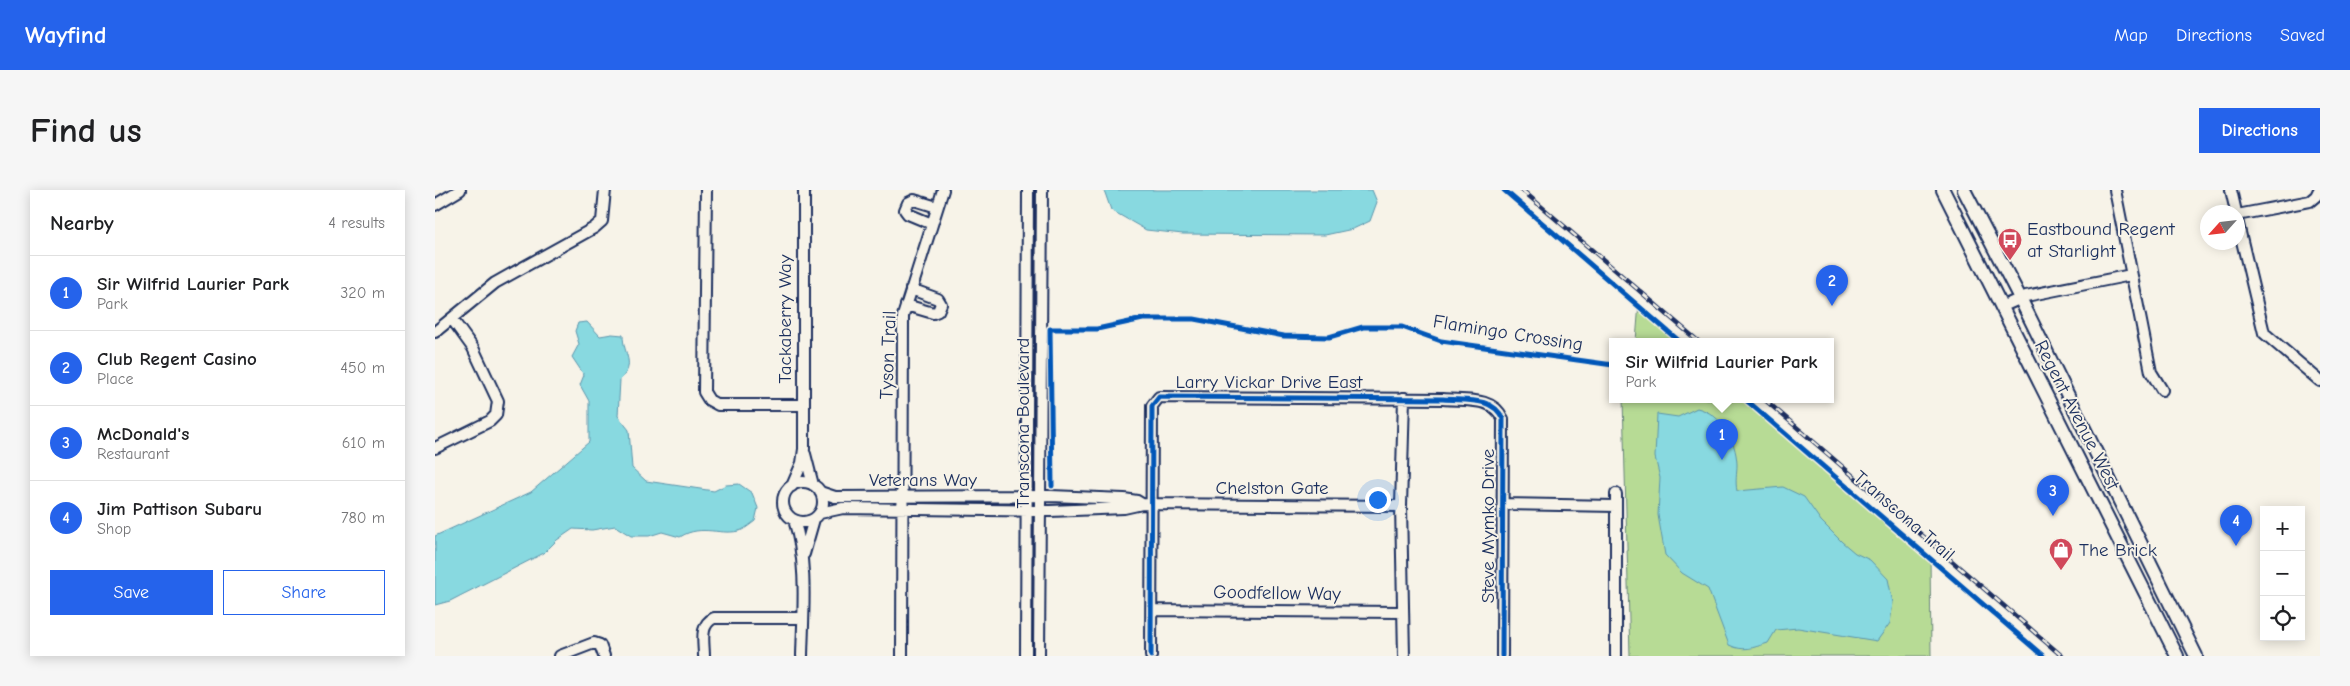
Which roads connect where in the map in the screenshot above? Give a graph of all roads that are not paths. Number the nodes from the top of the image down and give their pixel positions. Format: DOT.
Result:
graph roads {
  1 [pos="460,190"];
  2 [pos="605,190"];
  3 [pos="705,190"];
  4 [pos="804,190"];
  5 [pos="943,190"];
  6 [pos="1028,190"];
  7 [pos="1042,190"];
  8 [pos="1943,190"];
  9 [pos="1964,190"];
  10 [pos="2115,190"];
  11 [pos="2231,190"];
  12 [pos="2319,190"];
  13 [pos="435,205"];
  14 [pos="2235,205"];
  15 [pos="937,208"];
  16 [pos="2245,213"];
  17 [pos="932,224"];
  18 [pos="2244,250"];
  19 [pos="2131,275"];
  20 [pos="911,289"];
  21 [pos="2020,298"];
  22 [pos="906,305"];
  23 [pos="2001,307"];
  24 [pos="452,319"];
  25 [pos="435,332"];
  26 [pos="2320,381"];
  27 [pos="2162,390"];
  28 [pos="1404,398"];
  29 [pos="1489,403"];
  30 [pos="802,405"];
  31 [pos="435,448"];
  32 [pos="804,448"];
  33 [pos="2074,450"];
  34 [pos="2098,458"];
  35 [pos="792,486"];
  36 [pos="817,489"];
  37 [pos="1616,494"];
  38 [pos="1027,496"];
  39 [pos="1041,496"];
  40 [pos="904,503"];
  41 [pos="1147,504"];
  42 [pos="1503,504"];
  43 [pos="1401,506"];
  44 [pos="1616,506"];
  45 [pos="1027,511"];
  46 [pos="1041,511"];
  47 [pos="817,516"];
  48 [pos="794,520"];
  49 [pos="802,562"];
  50 [pos="1152,610"];
  51 [pos="1402,612"];
  52 [pos="803,618"];
  53 [pos="2179,622"];
  54 [pos="2164,630"];
  55 [pos="560,656"];
  56 [pos="604,656"];
  57 [pos="704,656"];
  58 [pos="802,656"];
  59 [pos="902,656"];
  60 [pos="1026,656"];
  61 [pos="1039,656"];
  62 [pos="1151,656"];
  63 [pos="1404,656"];
  64 [pos="1502,656"];
  65 [pos="1616,656"];
  66 [pos="2177,656"];
  67 [pos="2196,656"];
  1 -- 13 [label="street"];
  2 -- 24 [label="street"];
  3 -- 30 [label="street"];
  4 -- 30 [label="street, Tackaberry Way"];
  5 -- 15 [label="street, Tyson Trail"];
  6 -- 38 [label="street, Transcona Boulevard"];
  7 -- 39 [label="street, Transcona Boulevard"];
  8 -- 23 [label="main road, Regent Avenue West"];
  9 -- 21 [label="main road, Regent Avenue West"];
  10 -- 19 [label="street"];
  11 -- 14 [label="street"];
  12 -- 16 [label="street"];
  15 -- 17 [label="street, Tyson Trail"];
  15 -- 17 [label="street"];
  17 -- 20 [label="street, Tyson Trail"];
  18 -- 26 [label="street"];
  19 -- 21 [label="street"];
  19 -- 27 [label="street"];
  20 -- 22 [label="street, Tyson Trail"];
  20 -- 22 [label="street"];
  21 -- 23 [label="street"];
  21 -- 34 [label="main road, Regent Avenue West"];
  22 -- 40 [label="street, Tyson Trail"];
  23 -- 33 [label="main road, Regent Avenue West"];
  24 -- 25 [label="street"];
  24 -- 31 [label="street"];
  28 -- 29 [label="street, Larry Vickar Drive East"];
  28 -- 41 [label="street, Larry Vickar Drive East"];
  28 -- 43 [label="street"];
  29 -- 42 [label="street, Steve Mymko Drive"];
  30 -- 32 [label="street, Tackaberry Way"];
  32 -- 35 [label="street"];
  32 -- 36 [label="street"];
  33 -- 34 [label="main road"];
  33 -- 54 [label="main road, Regent Avenue West"];
  34 -- 53 [label="main road, Regent Avenue West"];
  35 -- 36 [label="street"];
  35 -- 48 [label="street"];
  36 -- 40 [label="street, Veterans Way"];
  36 -- 47 [label="street"];
  37 -- 44 [label="street"];
  38 -- 39 [label="street, Chelston Gate"];
  38 -- 40 [label="street, Veterans Way"];
  38 -- 45 [label="street, Transcona Boulevard"];
  39 -- 41 [label="street, Chelston Gate"];
  39 -- 46 [label="street, Transcona Boulevard"];
  40 -- 45 [label="street, Veterans Way"];
  40 -- 47 [label="street, Veterans Way"];
  40 -- 59 [label="street, Tyson Trail"];
  41 -- 43 [label="street, Chelston Gate"];
  41 -- 46 [label="street, Chelston Gate"];
  41 -- 50 [label="street"];
  42 -- 44 [label="street"];
  42 -- 64 [label="street, Steve Mymko Drive"];
  43 -- 51 [label="street"];
  44 -- 65 [label="street"];
  45 -- 46 [label="street, Chelston Gate"];
  45 -- 60 [label="street, Transcona Boulevard"];
  46 -- 61 [label="street, Transcona Boulevard"];
  47 -- 48 [label="street"];
  47 -- 49 [label="street"];
  48 -- 49 [label="street"];
  49 -- 52 [label="street"];
  50 -- 51 [label="street, Goodfellow Way"];
  50 -- 62 [label="street"];
  51 -- 63 [label="street"];
  52 -- 57 [label="street"];
  52 -- 58 [label="street"];
  53 -- 54 [label="main road"];
  53 -- 67 [label="main road, Regent Avenue West"];
  54 -- 66 [label="main road, Regent Avenue West"];
  55 -- 56 [label="street"];
}
